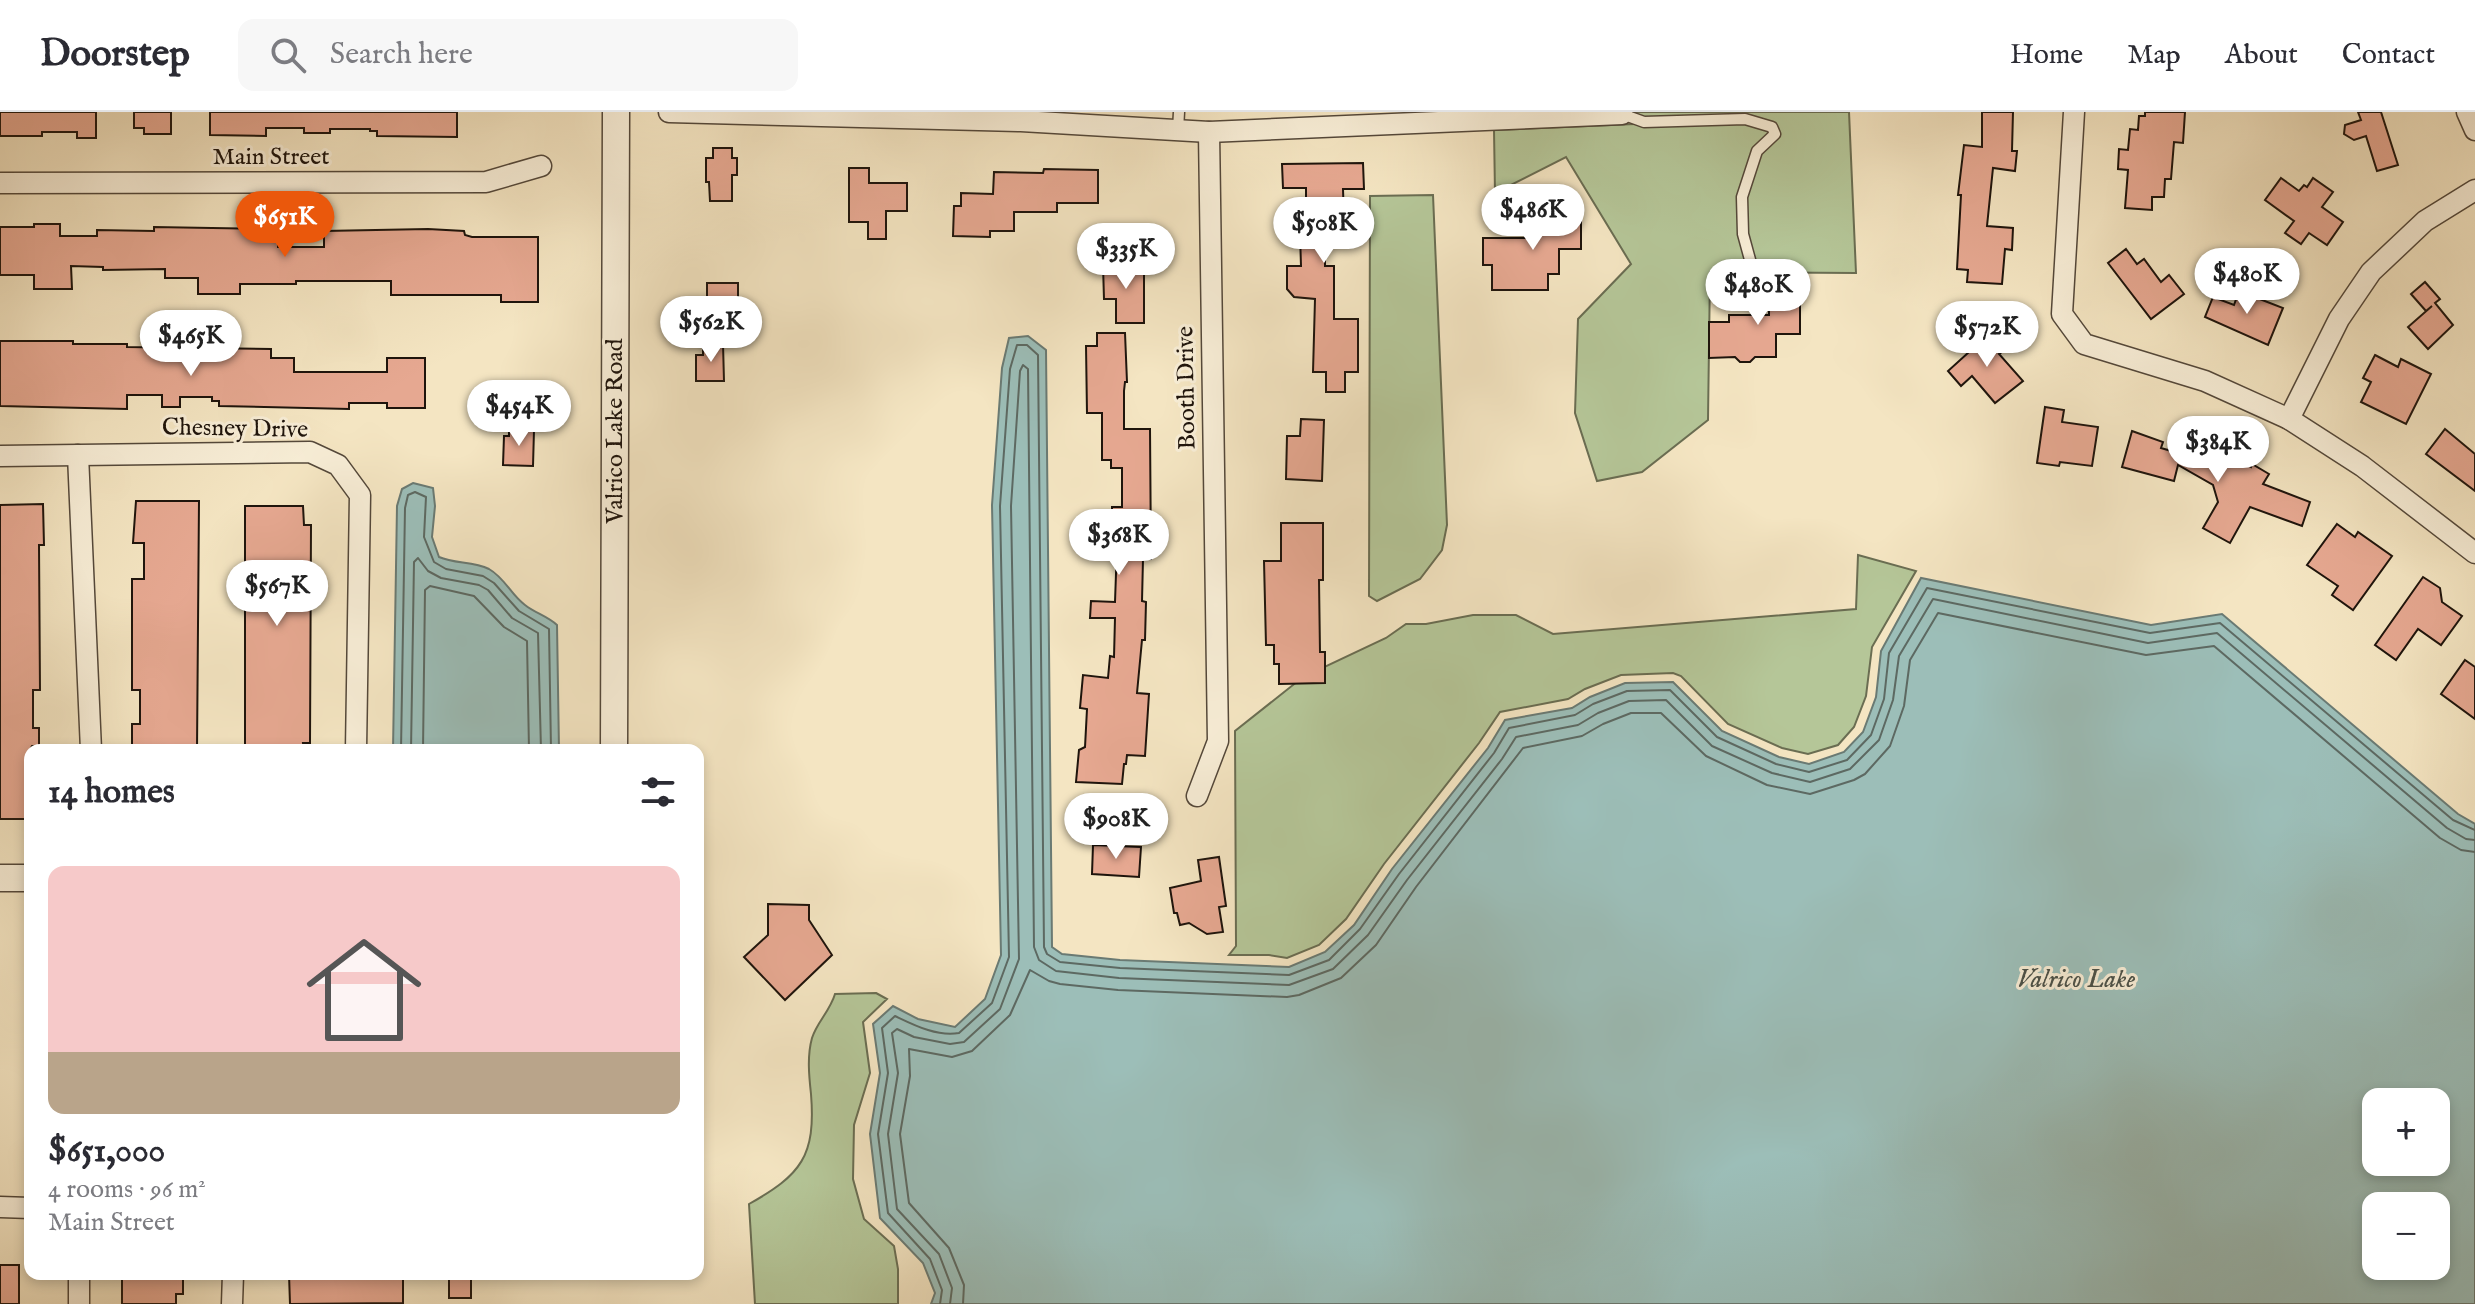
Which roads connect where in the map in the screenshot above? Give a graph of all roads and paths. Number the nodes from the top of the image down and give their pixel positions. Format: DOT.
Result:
graph roads {
  1 [pos="616,112"];
  2 [pos="669,112"];
  3 [pos="2074,112"];
  4 [pos="2467,112"];
  5 [pos="1622,114"];
  6 [pos="1022,117"];
  7 [pos="1178,121"];
  8 [pos="2475,130"];
  9 [pos="1209,132"];
  10 [pos="541,166"];
  11 [pos="0,183"];
  12 [pos="2475,190"];
  13 [pos="1755,278"];
  14 [pos="2289,419"];
  15 [pos="78,455"];
  16 [pos="0,456"];
  17 [pos="2475,553"];
  18 [pos="91,744"];
  19 [pos="356,744"];
  20 [pos="614,744"];
  21 [pos="1197,796"];
  22 [pos="0,878"];
  23 [pos="24,878"];
  24 [pos="0,1207"];
  25 [pos="24,1208"];
  26 [pos="79,1280"];
  27 [pos="233,1280"];
  28 [pos="79,1304"];
  29 [pos="232,1304"];
  1 -- 20 [label="street, Valrico Lake Road"];
  2 -- 6 [label="street"];
  3 -- 14 [label="street"];
  4 -- 8 [label="street"];
  5 -- 9 [label="street"];
  5 -- 13 [label="lane"];
  6 -- 7 [label="street"];
  7 -- 9 [label="street"];
  9 -- 21 [label="street, Booth Drive"];
  10 -- 11 [label="street, Main Street"];
  12 -- 14 [label="street"];
  14 -- 17 [label="street"];
  15 -- 16 [label="street, Chesney Drive"];
  15 -- 18 [label="street"];
  15 -- 19 [label="street, Chesney Drive"];
  22 -- 23 [label="street"];
  24 -- 25 [label="street"];
  26 -- 28 [label="street"];
  27 -- 29 [label="street"];
}
